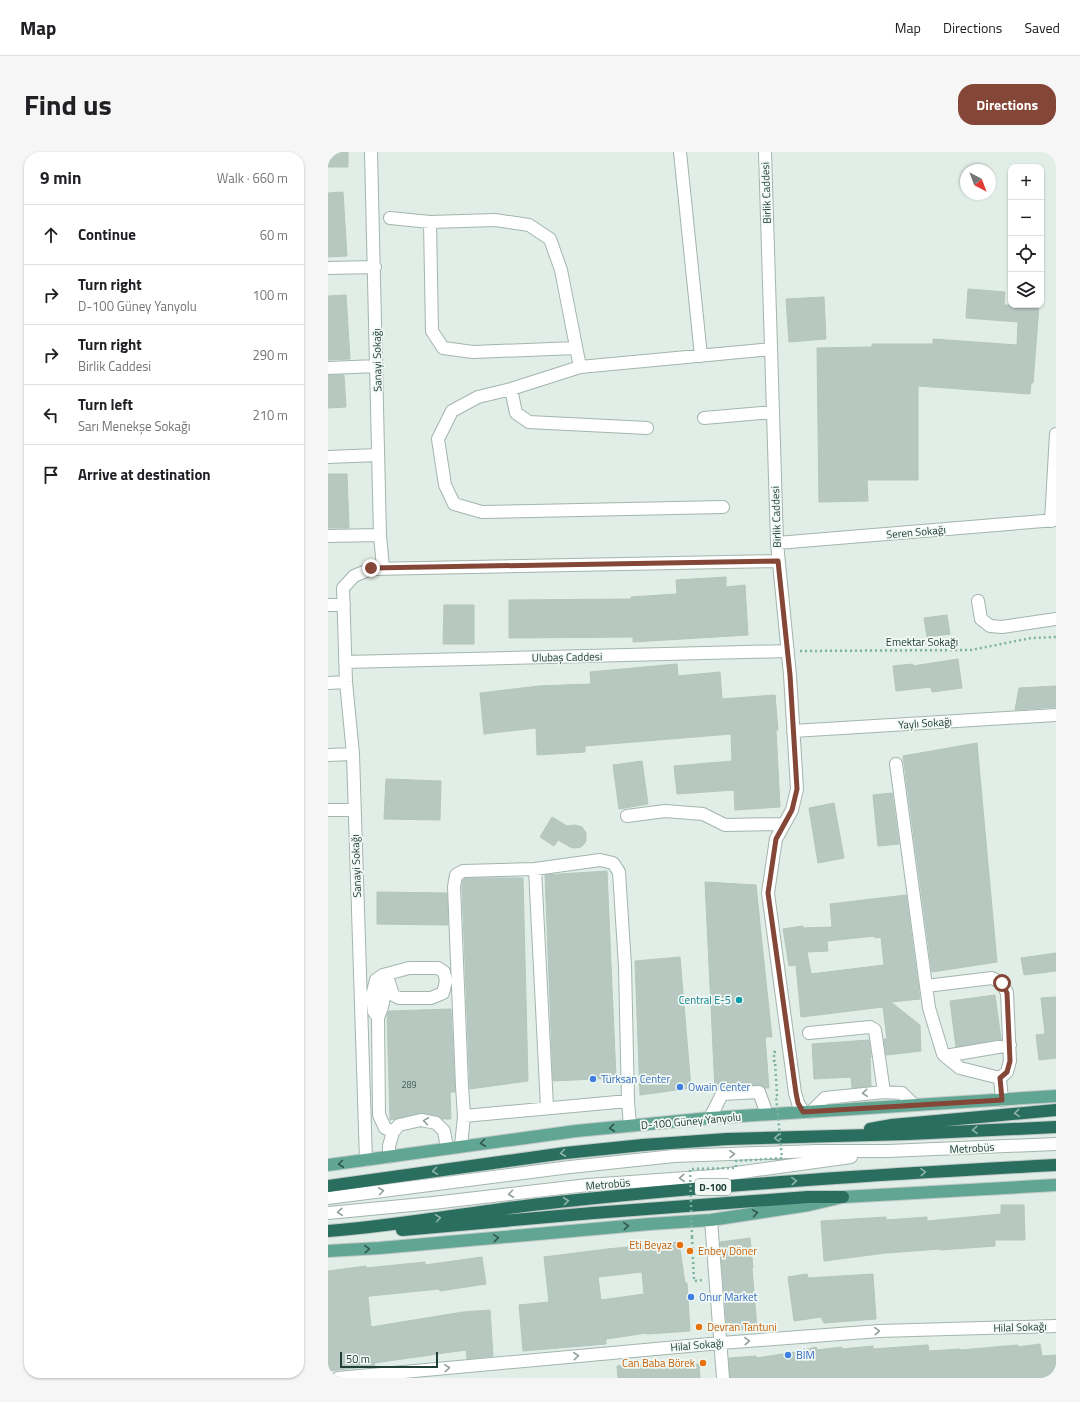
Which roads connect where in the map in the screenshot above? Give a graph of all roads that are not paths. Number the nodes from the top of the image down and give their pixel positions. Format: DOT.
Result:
graph roads {
  1 [pos="372,152"];
  2 [pos="680,152"];
  3 [pos="765,152"];
  4 [pos="390,218"];
  5 [pos="430,222"];
  6 [pos="375,267"];
  7 [pos="328,268"];
  8 [pos="576,348"];
  9 [pos="772,349"];
  10 [pos="701,356"];
  11 [pos="377,366"];
  12 [pos="580,367"];
  13 [pos="328,368"];
  14 [pos="511,389"];
  15 [pos="773,412"];
  16 [pos="704,418"];
  17 [pos="647,428"];
  18 [pos="1056,434"];
  19 [pos="378,455"];
  20 [pos="328,457"];
  21 [pos="723,507"];
  22 [pos="1053,520"];
  23 [pos="380,535"];
  24 [pos="328,536"];
  25 [pos="777,543"];
  26 [pos="778,561"];
  27 [pos="383,568"];
  28 [pos="978,602"];
  29 [pos="328,605"];
  30 [pos="344,605"];
  31 [pos="1056,619"];
  32 [pos="788,651"];
  33 [pos="345,662"];
  34 [pos="346,682"];
  35 [pos="328,683"];
  36 [pos="1056,715"];
  37 [pos="793,731"];
  38 [pos="353,754"];
  39 [pos="328,755"];
  40 [pos="896,764"];
  41 [pos="328,810"];
  42 [pos="354,810"];
  43 [pos="627,816"];
  44 [pos="784,824"];
  45 [pos="535,869"];
  46 [pos="383,978"];
  47 [pos="926,986"];
  48 [pos="809,1033"];
  49 [pos="1010,1045"];
  50 [pos="945,1056"];
  51 [pos="1000,1078"];
  52 [pos="884,1092"];
  53 [pos="1056,1096"];
  54 [pos="1002,1100"];
  55 [pos="628,1101"];
  56 [pos="913,1104"];
  57 [pos="548,1107"];
  58 [pos="1056,1110"];
  59 [pos="807,1112"];
  60 [pos="767,1114"];
  61 [pos="464,1116"];
  62 [pos="710,1118"];
  63 [pos="630,1126"];
  64 [pos="1056,1126"];
  65 [pos="393,1132"];
  66 [pos="816,1137"];
  67 [pos="1056,1144"];
  68 [pos="461,1146"];
  69 [pos="447,1148"];
  70 [pos="888,1151"];
  71 [pos="389,1157"];
  72 [pos="366,1160"];
  73 [pos="328,1165"];
  74 [pos="1056,1165"];
  75 [pos="328,1186"];
  76 [pos="1056,1186"];
  77 [pos="843,1197"];
  78 [pos="328,1198"];
  79 [pos="328,1213"];
  80 [pos="711,1220"];
  81 [pos="371,1227"];
  82 [pos="328,1231"];
  83 [pos="328,1251"];
  84 [pos="1056,1326"];
  85 [pos="721,1343"];
  86 [pos="338,1378"];
  87 [pos="723,1378"];
  1 -- 6 [label="street, Sanayi Sokağı"];
  2 -- 10 [label="street"];
  3 -- 9 [label="street, Birlik Caddesi"];
  4 -- 5 [label="street"];
  5 -- 8 [label="street"];
  5 -- 8 [label="street"];
  6 -- 7 [label="street"];
  6 -- 11 [label="street, Sanayi Sokağı"];
  8 -- 12 [label="street"];
  9 -- 10 [label="street"];
  9 -- 15 [label="street, Birlik Caddesi"];
  10 -- 12 [label="street"];
  11 -- 13 [label="street"];
  11 -- 19 [label="street, Sanayi Sokağı"];
  12 -- 14 [label="street"];
  14 -- 17 [label="street"];
  14 -- 21 [label="street"];
  15 -- 16 [label="street"];
  15 -- 25 [label="street, Birlik Caddesi"];
  18 -- 22 [label="street"];
  19 -- 20 [label="street"];
  19 -- 23 [label="street, Sanayi Sokağı"];
  22 -- 25 [label="street, Seren Sokağı"];
  23 -- 24 [label="street"];
  23 -- 27 [label="street, Sanayi Sokağı"];
  25 -- 26 [label="street, Birlik Caddesi"];
  26 -- 27 [label="street"];
  26 -- 32 [label="street, Birlik Caddesi"];
  27 -- 30 [label="street, Sanayi Sokağı"];
  28 -- 31 [label="street"];
  29 -- 30 [label="street"];
  30 -- 33 [label="street, Sanayi Sokağı"];
  32 -- 33 [label="street, Ulubaş Caddesi"];
  32 -- 37 [label="street, Birlik Caddesi"];
  33 -- 34 [label="street, Sanayi Sokağı"];
  34 -- 35 [label="street"];
  34 -- 38 [label="street, Sanayi Sokağı"];
  36 -- 37 [label="street, Yaylı Sokağı"];
  37 -- 44 [label="street, Birlik Caddesi"];
  38 -- 39 [label="street"];
  38 -- 42 [label="street, Sanayi Sokağı"];
  40 -- 47 [label="street"];
  41 -- 42 [label="street"];
  42 -- 72 [label="street, Sanayi Sokağı"];
  43 -- 44 [label="street"];
  44 -- 59 [label="street, Birlik Caddesi"];
  45 -- 55 [label="street"];
  45 -- 57 [label="street"];
  45 -- 61 [label="street"];
  46 -- 46 [label="street"];
  46 -- 65 [label="street"];
  47 -- 49 [label="street"];
  47 -- 50 [label="street"];
  48 -- 52 [label="street"];
  49 -- 50 [label="street"];
  49 -- 51 [label="street"];
  50 -- 51 [label="street"];
  51 -- 54 [label="street"];
  52 -- 56 [label="street"];
  52 -- 59 [label="street, one-way"];
  53 -- 54 [label="main road, D-100 Güney Yanyolu"];
  54 -- 56 [label="main road, D-100 Güney Yanyolu"];
  55 -- 57 [label="street"];
  55 -- 63 [label="street"];
  56 -- 59 [label="main road, D-100 Güney Yanyolu"];
  57 -- 61 [label="street"];
  58 -- 66 [label="highway, one-way"];
  59 -- 60 [label="main road, D-100 Güney Yanyolu"];
  60 -- 62 [label="main road, D-100 Güney Yanyolu"];
  60 -- 62 [label="street"];
  61 -- 68 [label="street"];
  62 -- 63 [label="main road, D-100 Güney Yanyolu"];
  63 -- 68 [label="main road, D-100 Güney Yanyolu, one-way"];
  64 -- 66 [label="highway, one-way"];
  69 -- 65 [label="street, one-way"];
  65 -- 71 [label="street"];
  66 -- 75 [label="highway, one-way"];
  67 -- 70 [label="street, Metrobüs"];
  68 -- 69 [label="main road, D-100 Güney Yanyolu"];
  69 -- 71 [label="main road, D-100 Güney Yanyolu"];
  78 -- 70 [label="street, Metrobüs, one-way"];
  70 -- 79 [label="street, Metrobüs, one-way"];
  71 -- 72 [label="main road, D-100 Güney Yanyolu"];
  72 -- 73 [label="main road, D-100 Güney Yanyolu, one-way"];
  81 -- 74 [label="highway, D-100, one-way"];
  76 -- 77 [label="main road"];
  80 -- 77 [label="main road, one-way"];
  77 -- 81 [label="highway"];
  83 -- 80 [label="main road, one-way"];
  80 -- 85 [label="street"];
  81 -- 82 [label="highway, D-100"];
  85 -- 84 [label="street, Hilal Sokağı, one-way"];
  86 -- 85 [label="street, Hilal Sokağı, one-way"];
  85 -- 87 [label="street"];
}
